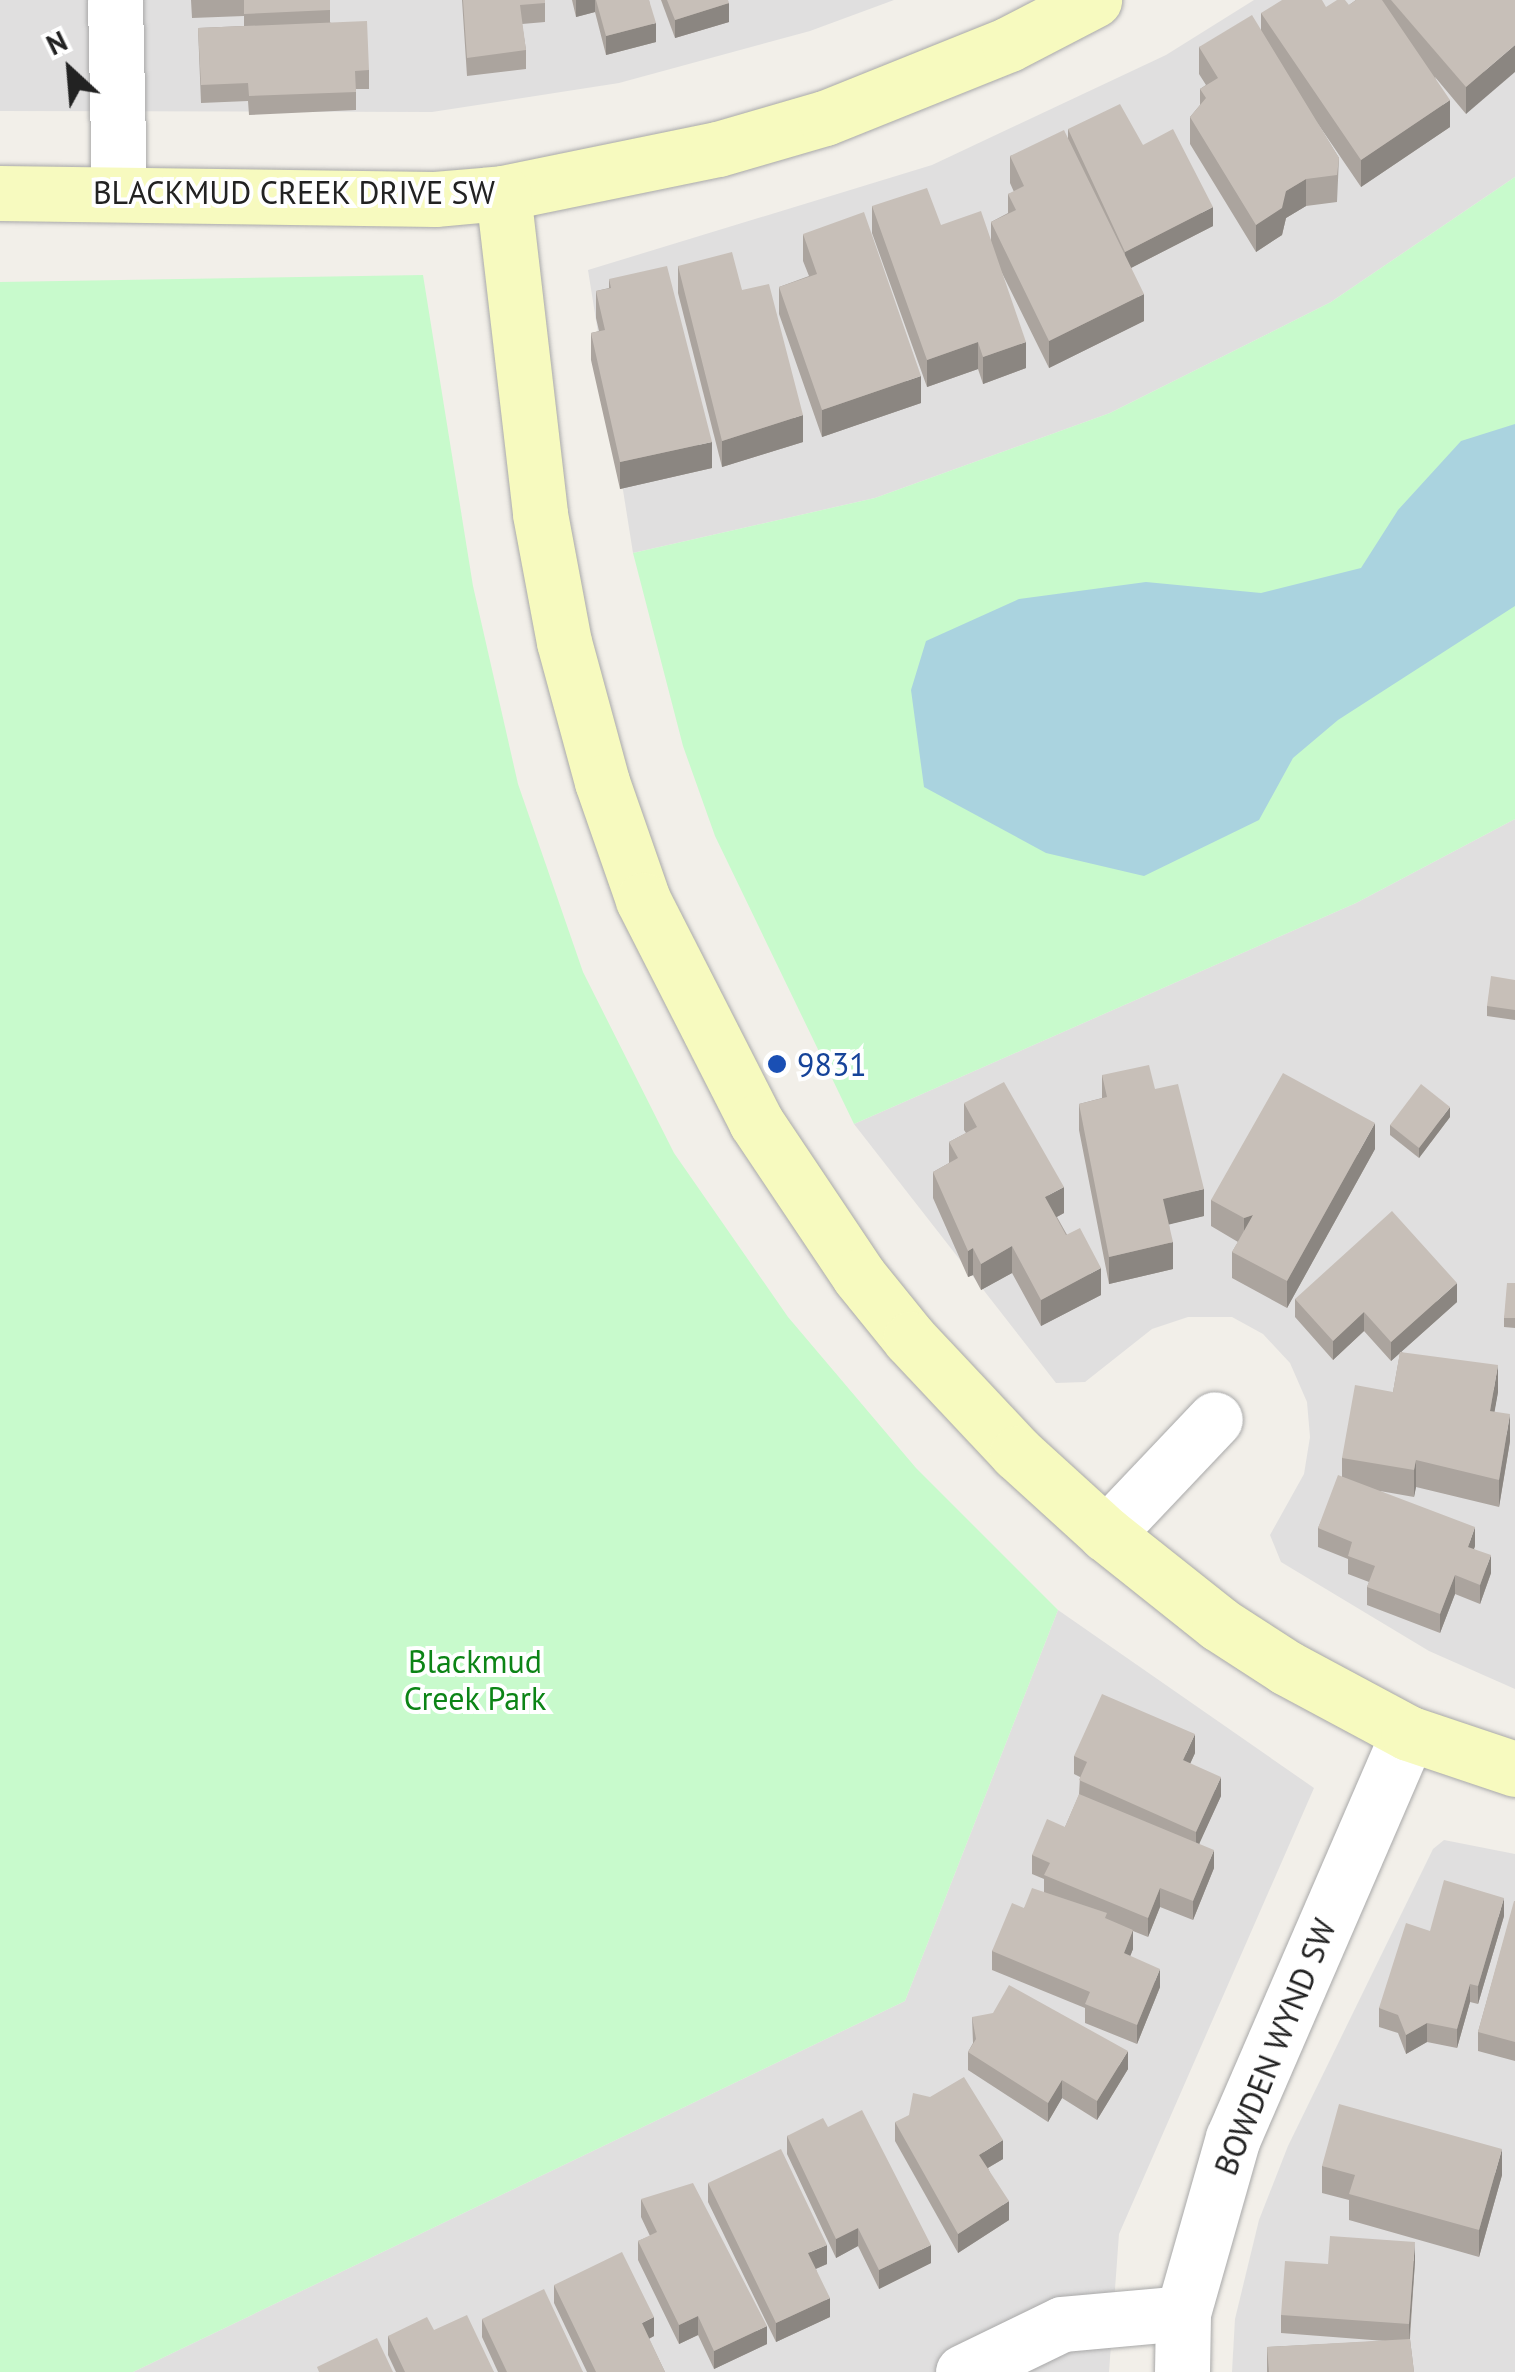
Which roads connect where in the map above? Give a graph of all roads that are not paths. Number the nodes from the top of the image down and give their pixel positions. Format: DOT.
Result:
graph roads {
  1 [pos="116,0"];
  2 [pos="1094,0"];
  3 [pos="119,192"];
  4 [pos="0,193"];
  5 [pos="504,194"];
  6 [pos="1215,1419"];
  7 [pos="1106,1534"];
  8 [pos="1408,1733"];
  9 [pos="1515,1769"];
  10 [pos="1183,2313"];
  11 [pos="962,2372"];
  12 [pos="1182,2372"];
  1 -- 3 [label="street"];
  2 -- 5 [label="street, BLACKMUD CREEK DRIVE SW"];
  3 -- 4 [label="street, BLACKMUD CREEK DRIVE SW"];
  3 -- 5 [label="street, BLACKMUD CREEK DRIVE SW"];
  5 -- 7 [label="street"];
  6 -- 7 [label="street"];
  7 -- 8 [label="street"];
  8 -- 9 [label="street"];
  8 -- 10 [label="street, BOWDEN WYND SW"];
  10 -- 11 [label="street"];
  10 -- 12 [label="street, BOWDEN WYND SW"];
}
